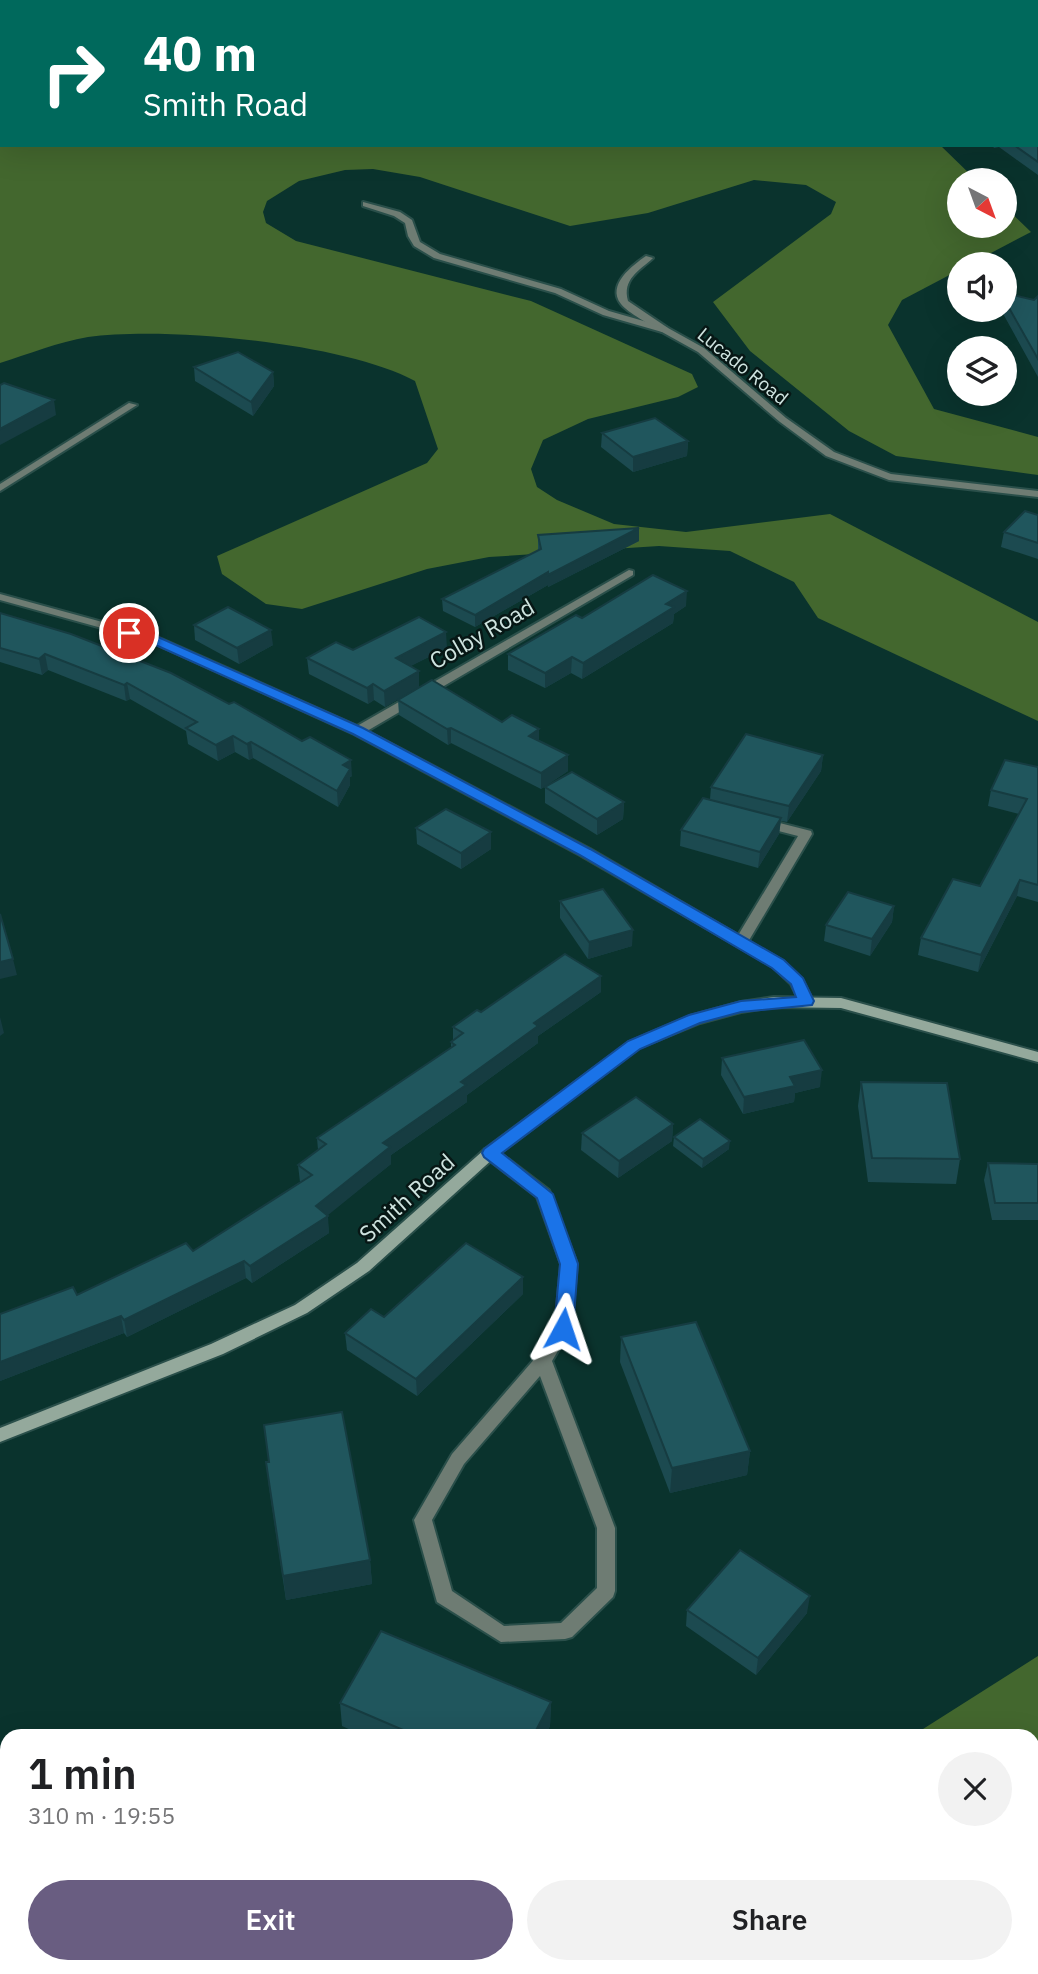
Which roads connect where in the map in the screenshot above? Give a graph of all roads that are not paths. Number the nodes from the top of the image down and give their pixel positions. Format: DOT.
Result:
graph roads {
  1 [pos="366,204"];
  2 [pos="649,258"];
  3 [pos="665,330"];
  4 [pos="132,405"];
  5 [pos="0,488"];
  6 [pos="1038,494"];
  7 [pos="629,573"];
  8 [pos="0,597"];
  9 [pos="358,731"];
  10 [pos="745,818"];
  11 [pos="741,942"];
  12 [pos="806,1001"];
  13 [pos="1038,1057"];
  14 [pos="490,1153"];
  15 [pos="543,1362"];
  16 [pos="0,1435"];
  1 -- 3 [label="street, Lucado Road"];
  2 -- 3 [label="street"];
  3 -- 6 [label="street, Lucado Road"];
  4 -- 5 [label="street"];
  7 -- 9 [label="street, Colby Road"];
  8 -- 9 [label="street"];
  9 -- 11 [label="street"];
  10 -- 11 [label="street"];
  11 -- 12 [label="street"];
  12 -- 13 [label="street, Smith Road"];
  12 -- 14 [label="street, Smith Road"];
  14 -- 15 [label="street"];
  14 -- 16 [label="street, Smith Road"];
  15 -- 15 [label="street"];
}
